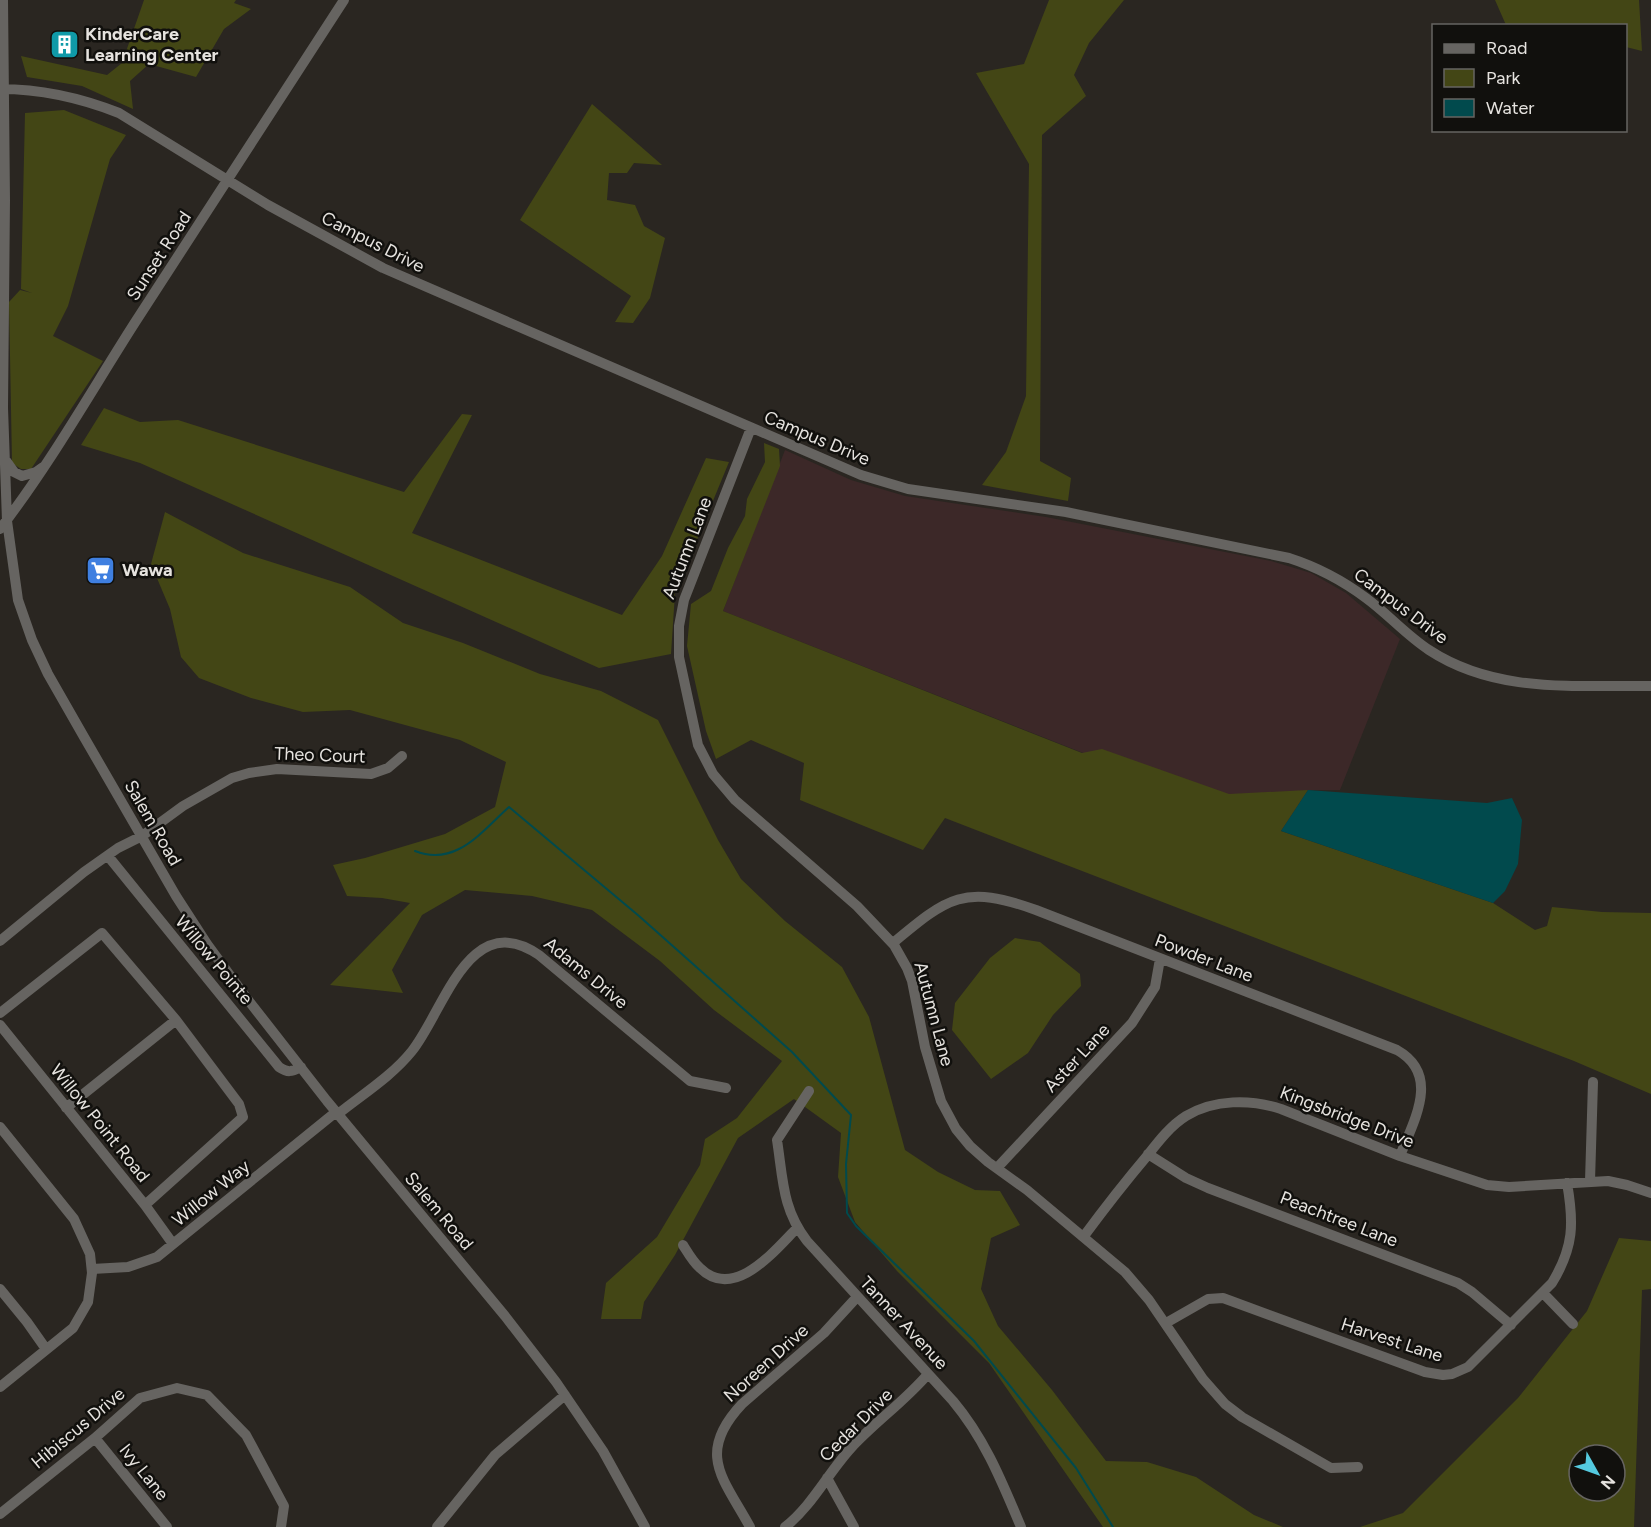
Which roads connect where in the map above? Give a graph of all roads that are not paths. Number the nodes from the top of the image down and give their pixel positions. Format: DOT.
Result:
graph roads {
  1 [pos="3,0"];
  2 [pos="344,0"];
  3 [pos="2,89"];
  4 [pos="228,180"];
  5 [pos="2,251"];
  6 [pos="752,428"];
  7 [pos="4,458"];
  8 [pos="46,465"];
  9 [pos="3,525"];
  10 [pos="1651,686"];
  11 [pos="402,756"];
  12 [pos="142,836"];
  13 [pos="108,856"];
  14 [pos="0,941"];
  15 [pos="893,943"];
  16 [pos="1160,959"];
  17 [pos="0,1013"];
  18 [pos="176,1020"];
  19 [pos="0,1025"];
  20 [pos="301,1067"];
  21 [pos="1593,1082"];
  22 [pos="726,1088"];
  23 [pos="809,1091"];
  24 [pos="66,1108"];
  25 [pos="337,1113"];
  26 [pos="0,1127"];
  27 [pos="1148,1154"];
  28 [pos="1400,1156"];
  29 [pos="997,1168"];
  30 [pos="1590,1181"];
  31 [pos="1567,1183"];
  32 [pos="1651,1193"];
  33 [pos="145,1204"];
  34 [pos="797,1228"];
  35 [pos="1084,1236"];
  36 [pos="173,1244"];
  37 [pos="683,1245"];
  38 [pos="92,1269"];
  39 [pos="0,1289"];
  40 [pos="1543,1293"];
  41 [pos="857,1297"];
  42 [pos="1166,1323"];
  43 [pos="1573,1324"];
  44 [pos="1511,1325"];
  45 [pos="46,1350"];
  46 [pos="928,1374"];
  47 [pos="0,1387"];
  48 [pos="565,1395"];
  49 [pos="94,1438"];
  50 [pos="1358,1467"];
  51 [pos="827,1478"];
  52 [pos="0,1514"];
  53 [pos="167,1527"];
  54 [pos="281,1527"];
  55 [pos="437,1527"];
  56 [pos="645,1527"];
  57 [pos="750,1527"];
  58 [pos="785,1527"];
  59 [pos="854,1527"];
  60 [pos="1021,1527"];
  1 -- 3 [label="street, Salem Road"];
  2 -- 4 [label="street, Sunset Road"];
  3 -- 4 [label="street, Campus Drive"];
  3 -- 5 [label="street, Salem Road"];
  4 -- 6 [label="street, Campus Drive"];
  4 -- 8 [label="street, Sunset Road"];
  5 -- 7 [label="street, Salem Road"];
  6 -- 10 [label="street, Campus Drive"];
  6 -- 15 [label="street, Autumn Lane"];
  7 -- 8 [label="street"];
  7 -- 9 [label="street, Salem Road"];
  8 -- 9 [label="street, Sunset Road"];
  9 -- 12 [label="street, Salem Road"];
  11 -- 12 [label="street, Theo Court"];
  12 -- 13 [label="street, Theo Court"];
  12 -- 20 [label="street, Salem Road"];
  13 -- 14 [label="street, Theo Court"];
  13 -- 20 [label="street, Willow Pointe"];
  15 -- 16 [label="street, Powder Lane"];
  15 -- 29 [label="street, Autumn Lane"];
  16 -- 28 [label="street, Powder Lane"];
  16 -- 29 [label="street, Aster Lane"];
  17 -- 18 [label="street"];
  18 -- 24 [label="street"];
  18 -- 33 [label="street"];
  19 -- 24 [label="street, Willow Point Road"];
  20 -- 25 [label="street, Salem Road"];
  21 -- 30 [label="street"];
  22 -- 25 [label="street, Adams Drive"];
  23 -- 34 [label="street, Tanner Avenue"];
  24 -- 33 [label="street, Willow Point Road"];
  25 -- 36 [label="street, Willow Way"];
  25 -- 48 [label="street, Salem Road"];
  26 -- 38 [label="street"];
  27 -- 28 [label="street, Kingsbridge Drive"];
  27 -- 35 [label="street, Kingsbridge Drive"];
  27 -- 44 [label="street, Peachtree Lane"];
  28 -- 31 [label="street, Kingsbridge Drive"];
  29 -- 35 [label="street, Autumn Lane"];
  30 -- 31 [label="street, Kingsbridge Drive"];
  30 -- 32 [label="street, Kingsbridge Drive"];
  31 -- 40 [label="street, Harvest Lane"];
  33 -- 36 [label="street, Willow Point Road"];
  34 -- 37 [label="street"];
  34 -- 41 [label="street, Tanner Avenue"];
  35 -- 42 [label="street, Autumn Lane"];
  36 -- 38 [label="street, Willow Way"];
  38 -- 45 [label="street"];
  39 -- 45 [label="street"];
  40 -- 43 [label="street"];
  40 -- 44 [label="street, Harvest Lane"];
  41 -- 46 [label="street, Tanner Avenue"];
  41 -- 57 [label="street, Noreen Drive"];
  42 -- 44 [label="street, Harvest Lane"];
  42 -- 50 [label="street, Autumn Lane"];
  45 -- 47 [label="street"];
  46 -- 51 [label="street, Cedar Drive"];
  46 -- 60 [label="street, Tanner Avenue"];
  48 -- 55 [label="street"];
  48 -- 56 [label="street, Salem Road"];
  49 -- 52 [label="street, Hibiscus Drive"];
  49 -- 53 [label="street, Ivy Lane"];
  49 -- 54 [label="street, Hibiscus Drive"];
  51 -- 58 [label="street, Cedar Drive"];
  51 -- 59 [label="street"];
}
